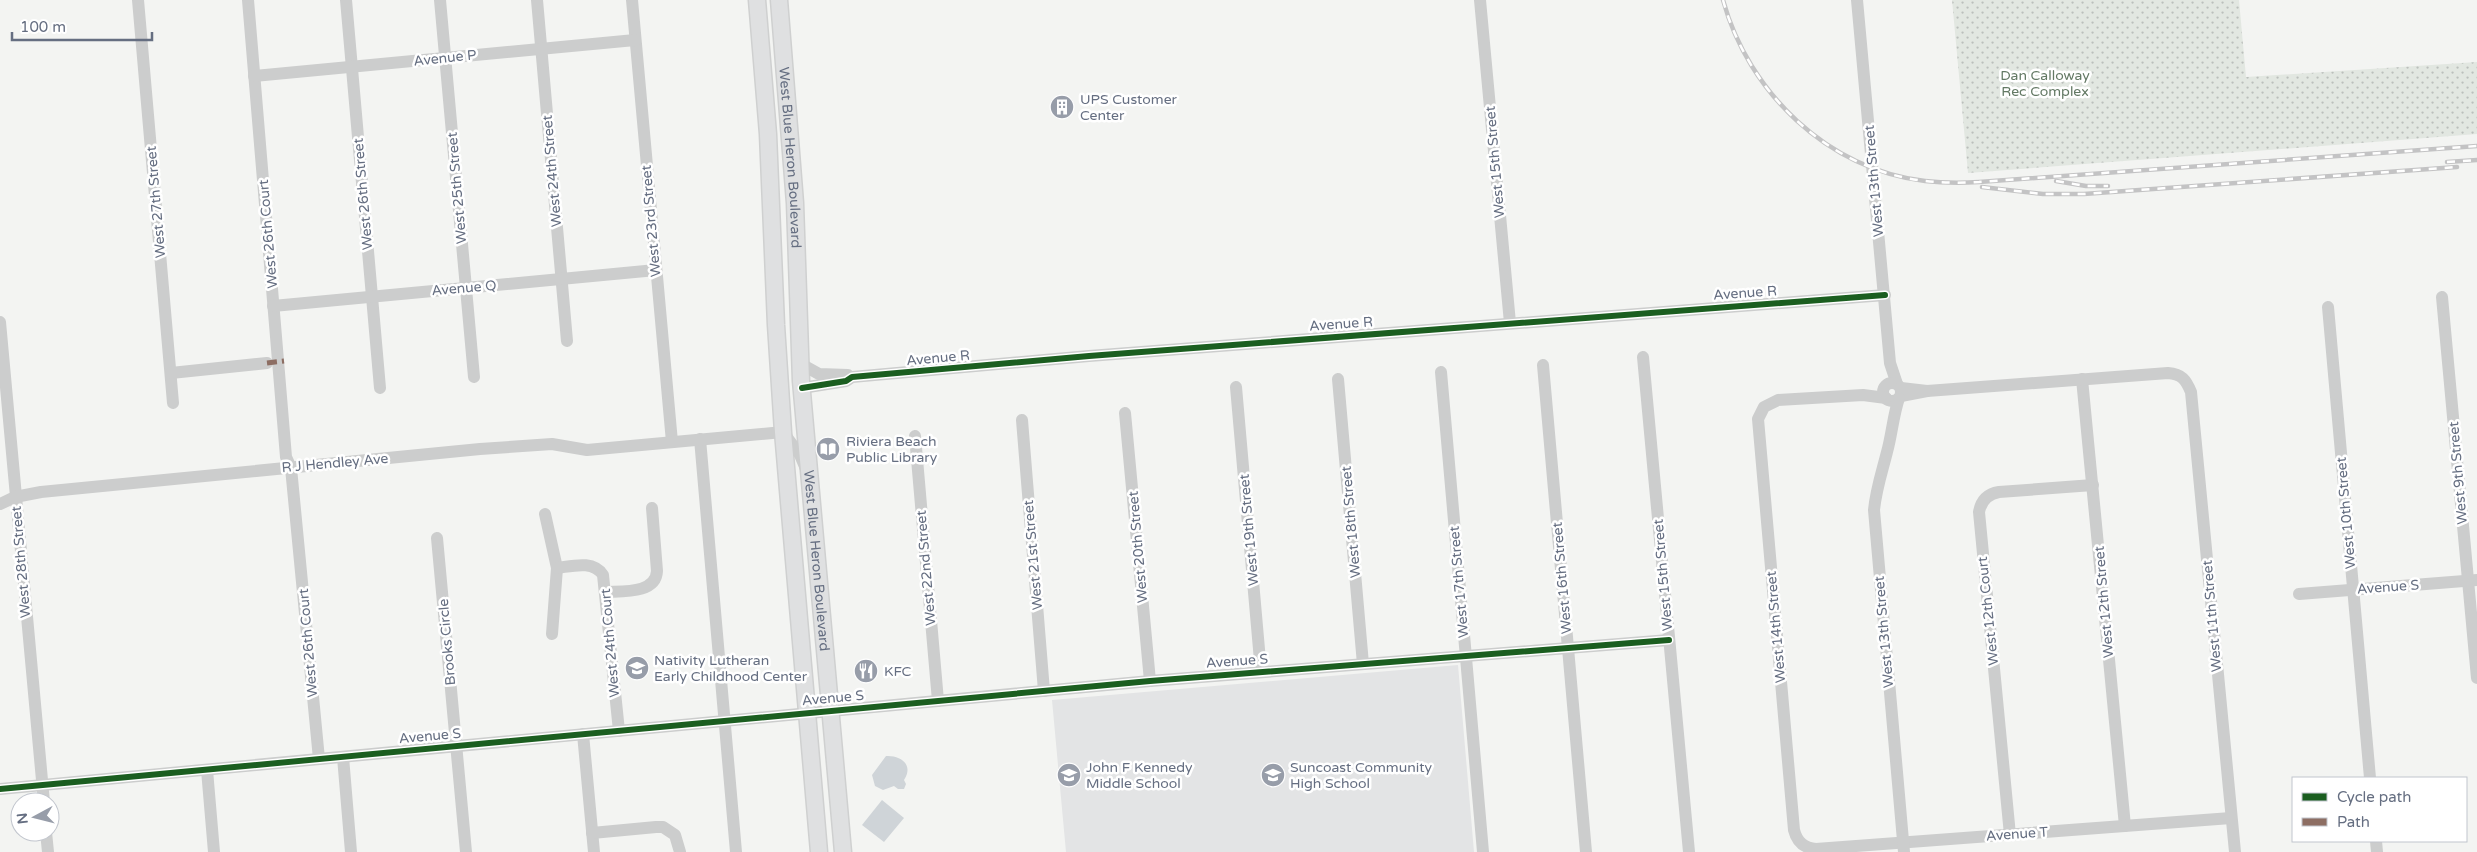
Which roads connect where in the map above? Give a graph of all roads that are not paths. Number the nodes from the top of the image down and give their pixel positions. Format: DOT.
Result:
graph roads {
  1 [pos="138,0"];
  2 [pos="248,0"];
  3 [pos="252,0"];
  4 [pos="346,0"];
  5 [pos="440,0"];
  6 [pos="537,0"];
  7 [pos="632,0"];
  8 [pos="757,0"];
  9 [pos="768,0"];
  10 [pos="779,0"];
  11 [pos="1480,0"];
  12 [pos="1857,0"];
  13 [pos="635,40"];
  14 [pos="541,49"];
  15 [pos="446,58"];
  16 [pos="352,67"];
  17 [pos="257,76"];
  18 [pos="787,104"];
  19 [pos="656,270"];
  20 [pos="562,279"];
  21 [pos="466,288"];
  22 [pos="1885,295"];
  23 [pos="372,297"];
  24 [pos="2442,298"];
  25 [pos="276,306"];
  26 [pos="2328,307"];
  27 [pos="0,322"];
  28 [pos="1510,323"];
  29 [pos="567,341"];
  30 [pos="1643,357"];
  31 [pos="267,363"];
  32 [pos="801,364"];
  33 [pos="1543,364"];
  34 [pos="1441,372"];
  35 [pos="172,373"];
  36 [pos="474,377"];
  37 [pos="852,377"];
  38 [pos="2082,379"];
  39 [pos="1338,380"];
  40 [pos="1236,387"];
  41 [pos="380,388"];
  42 [pos="802,388"];
  43 [pos="1893,392"];
  44 [pos="174,404"];
  45 [pos="1125,413"];
  46 [pos="1022,420"];
  47 [pos="783,432"];
  48 [pos="915,436"];
  49 [pos="700,439"];
  50 [pos="672,442"];
  51 [pos="291,468"];
  52 [pos="809,476"];
  53 [pos="2093,485"];
  54 [pos="15,497"];
  55 [pos="0,504"];
  56 [pos="652,508"];
  57 [pos="545,514"];
  58 [pos="438,538"];
  59 [pos="557,568"];
  60 [pos="2472,581"];
  61 [pos="2353,590"];
  62 [pos="606,592"];
  63 [pos="2299,594"];
  64 [pos="552,634"];
  65 [pos="1670,640"];
  66 [pos="1568,648"];
  67 [pos="1466,656"];
  68 [pos="1363,664"];
  69 [pos="1261,672"];
  70 [pos="2477,678"];
  71 [pos="1150,680"];
  72 [pos="1044,690"];
  73 [pos="938,701"];
  74 [pos="829,710"];
  75 [pos="807,712"];
  76 [pos="724,721"];
  77 [pos="619,731"];
  78 [pos="583,734"];
  79 [pos="457,746"];
  80 [pos="343,757"];
  81 [pos="319,759"];
  82 [pos="207,770"];
  83 [pos="2370,777"];
  84 [pos="42,786"];
  85 [pos="0,790"];
  86 [pos="43,792"];
  87 [pos="2231,818"];
  88 [pos="2125,826"];
  89 [pos="592,833"];
  90 [pos="2010,835"];
  91 [pos="1803,846"];
  92 [pos="1903,848"];
  93 [pos="214,852"];
  94 [pos="351,852"];
  95 [pos="466,852"];
  96 [pos="594,852"];
  97 [pos="680,852"];
  98 [pos="736,852"];
  99 [pos="819,852"];
  100 [pos="843,852"];
  101 [pos="1483,852"];
  102 [pos="1586,852"];
  103 [pos="1689,852"];
  104 [pos="2235,852"];
  1 -- 35 [label="street, West 27th Street"];
  2 -- 17 [label="street, West 26th Court"];
  3 -- 17 [label="street, West 26th Court"];
  4 -- 16 [label="street, West 26th Street"];
  5 -- 15 [label="street, West 25th Street"];
  6 -- 14 [label="street, West 24th Street"];
  7 -- 13 [label="street, West 23rd Street"];
  8 -- 47 [label="main road, West Blue Heron Boulevard"];
  9 -- 18 [label="main road"];
  10 -- 18 [label="main road, West Blue Heron Boulevard"];
  11 -- 28 [label="street, West 15th Street"];
  12 -- 22 [label="street, West 13th Street"];
  13 -- 14 [label="street, Avenue P"];
  13 -- 19 [label="street, West 23rd Street"];
  14 -- 15 [label="street, Avenue P"];
  14 -- 20 [label="street, West 24th Street"];
  15 -- 16 [label="street, Avenue P"];
  15 -- 21 [label="street, West 25th Street"];
  16 -- 17 [label="street, Avenue P"];
  16 -- 23 [label="street, West 26th Street"];
  17 -- 25 [label="street, West 26th Court"];
  18 -- 32 [label="main road, West Blue Heron Boulevard"];
  19 -- 20 [label="street, Avenue Q"];
  19 -- 50 [label="street, West 23rd Street"];
  20 -- 21 [label="street, Avenue Q"];
  20 -- 29 [label="street, West 24th Street"];
  21 -- 23 [label="street, Avenue Q"];
  21 -- 36 [label="street, West 25th Street"];
  22 -- 28 [label="street, Avenue R"];
  22 -- 43 [label="street, West 13th Street"];
  23 -- 25 [label="street, Avenue Q"];
  23 -- 41 [label="street, West 26th Street"];
  24 -- 60 [label="street, West 9th Street"];
  25 -- 51 [label="street, West 26th Court"];
  26 -- 61 [label="street, West 10th Street"];
  27 -- 54 [label="street, West 28th Street"];
  28 -- 37 [label="street, Avenue R"];
  30 -- 65 [label="street, West 15th Street"];
  31 -- 35 [label="street"];
  32 -- 37 [label="street, Avenue R"];
  32 -- 42 [label="main road, West Blue Heron Boulevard"];
  33 -- 66 [label="street, West 16th Street"];
  34 -- 67 [label="street, West 17th Street"];
  35 -- 44 [label="street, West 27th Street"];
  37 -- 42 [label="street, Avenue R"];
  38 -- 43 [label="street"];
  38 -- 53 [label="street, West 12th Street"];
  38 -- 87 [label="street, West 11th Street"];
  39 -- 68 [label="street, West 18th Street"];
  40 -- 69 [label="street, West 19th Street"];
  42 -- 52 [label="main road, West Blue Heron Boulevard"];
  43 -- 91 [label="street, West 14th Street"];
  43 -- 92 [label="street, West 13th Street"];
  45 -- 71 [label="street, West 20th Street"];
  46 -- 72 [label="street, West 21st Street"];
  47 -- 49 [label="street"];
  47 -- 52 [label="street"];
  47 -- 75 [label="main road, West Blue Heron Boulevard"];
  48 -- 73 [label="street, West 22nd Street"];
  49 -- 50 [label="street"];
  49 -- 76 [label="street"];
  50 -- 51 [label="street, R J Hendley Ave"];
  51 -- 54 [label="street, R J Hendley Ave"];
  51 -- 81 [label="street, West 26th Court"];
  52 -- 74 [label="main road, West Blue Heron Boulevard"];
  53 -- 88 [label="street, West 12th Street"];
  53 -- 90 [label="street, West 12th Court"];
  54 -- 55 [label="street, R J Hendley Ave"];
  54 -- 84 [label="street, West 28th Street"];
  56 -- 62 [label="street"];
  57 -- 59 [label="street"];
  58 -- 79 [label="street, Brooks Circle"];
  59 -- 62 [label="street, West 24th Court"];
  59 -- 64 [label="street"];
  60 -- 61 [label="street, Avenue S"];
  60 -- 70 [label="street, West 9th Street"];
  61 -- 63 [label="street, Avenue S"];
  61 -- 83 [label="street, West 10th Street"];
  62 -- 77 [label="street, West 24th Court"];
  65 -- 66 [label="street, Avenue S"];
  65 -- 103 [label="street, West 15th Street"];
  66 -- 67 [label="street, Avenue S"];
  66 -- 102 [label="street, West 16th Street"];
  67 -- 68 [label="street, Avenue S"];
  67 -- 101 [label="street, West 17th Street"];
  68 -- 69 [label="street, Avenue S"];
  69 -- 71 [label="street, Avenue S"];
  71 -- 72 [label="street, Avenue S"];
  72 -- 73 [label="street, Avenue S"];
  73 -- 74 [label="street, Avenue S"];
  74 -- 75 [label="street, Avenue S"];
  74 -- 100 [label="main road, West Blue Heron Boulevard"];
  75 -- 76 [label="street, Avenue S"];
  75 -- 99 [label="main road, West Blue Heron Boulevard"];
  76 -- 77 [label="street, Avenue S"];
  76 -- 98 [label="street"];
  77 -- 78 [label="street, Avenue S"];
  78 -- 79 [label="street, Avenue S"];
  78 -- 89 [label="street"];
  79 -- 80 [label="street, Avenue S"];
  79 -- 95 [label="street"];
  80 -- 81 [label="street, Avenue S"];
  80 -- 94 [label="street"];
  81 -- 82 [label="street, Avenue S"];
  82 -- 84 [label="street, Avenue S"];
  82 -- 93 [label="street"];
  84 -- 85 [label="street, Avenue S"];
  84 -- 86 [label="street, West 28th Street"];
  87 -- 88 [label="street, Avenue T"];
  87 -- 104 [label="street, West 11th Street"];
  88 -- 90 [label="street, Avenue T"];
  89 -- 96 [label="street"];
  89 -- 97 [label="street"];
  90 -- 92 [label="street, Avenue T"];
  91 -- 92 [label="street, Avenue T"];
}
